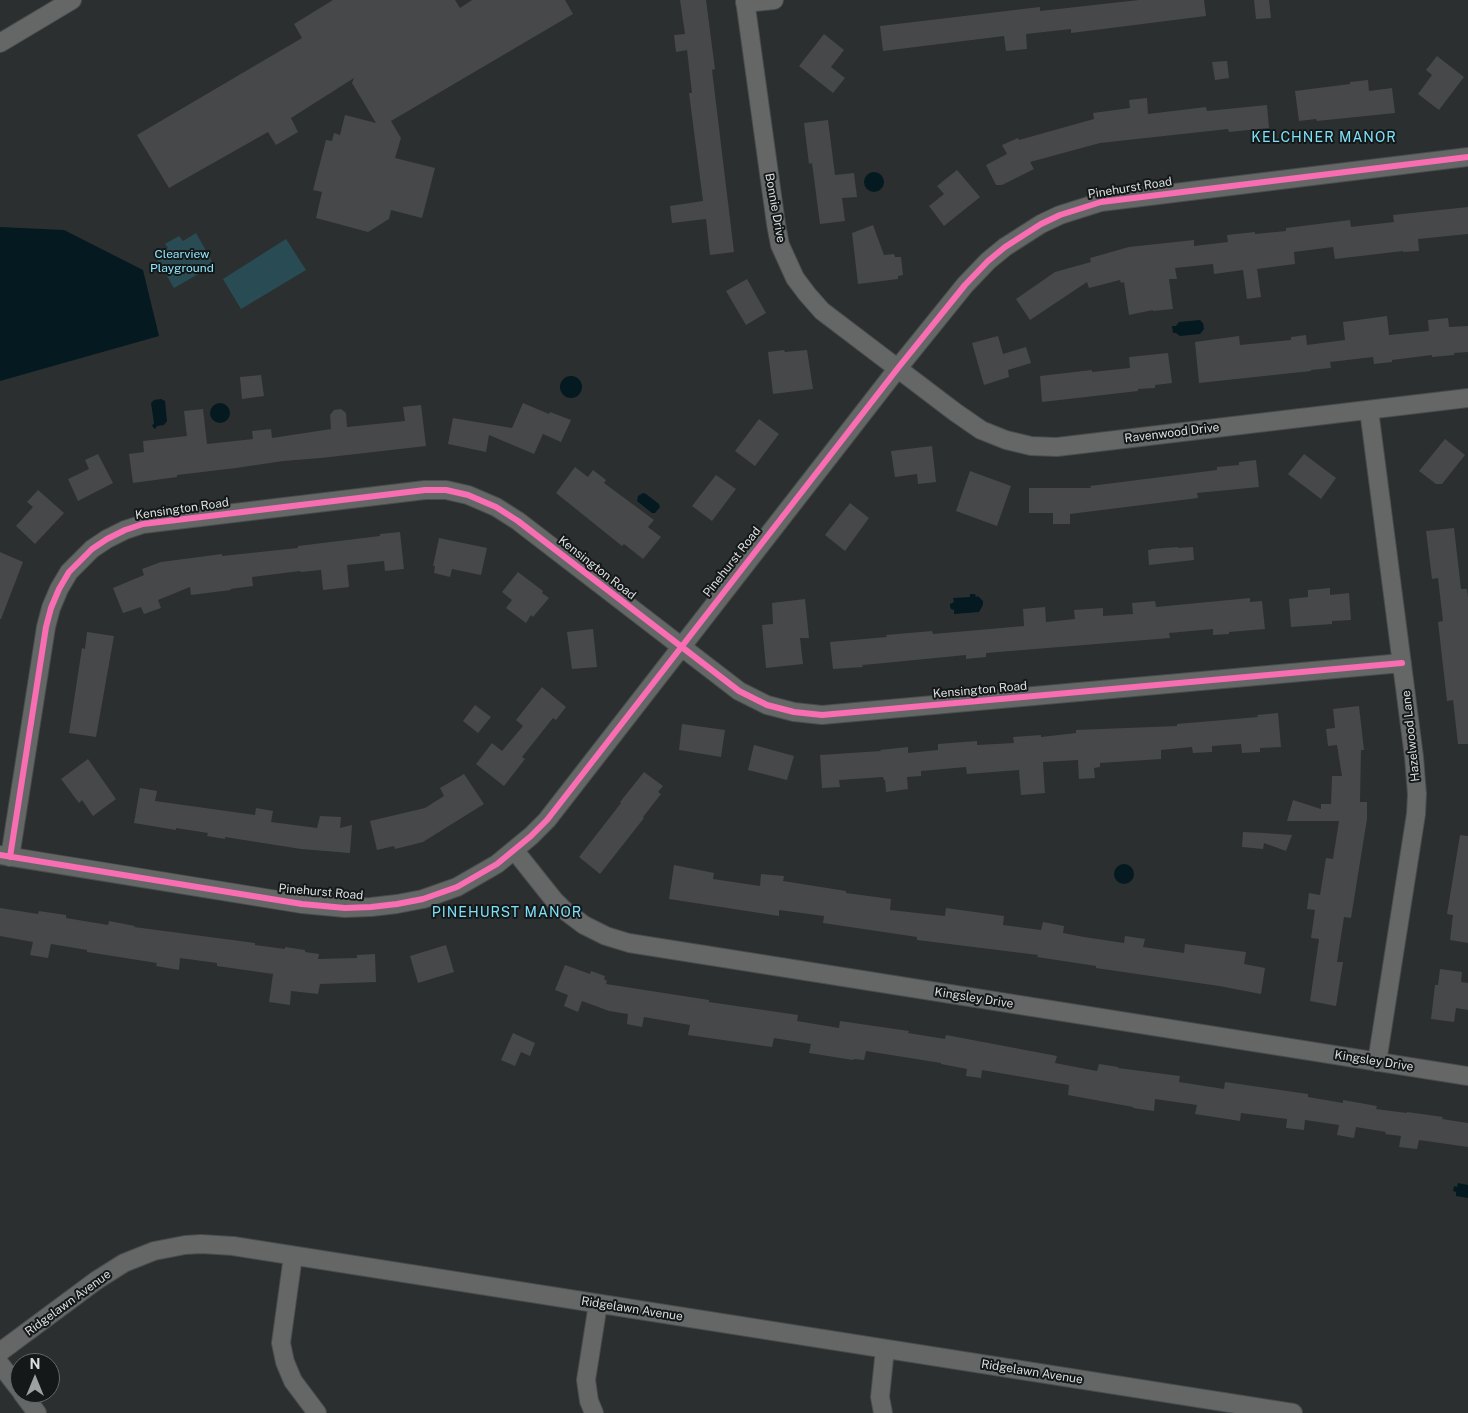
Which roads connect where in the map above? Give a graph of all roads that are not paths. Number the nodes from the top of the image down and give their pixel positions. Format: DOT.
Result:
graph roads {
  1 [pos="774,0"];
  2 [pos="70,1"];
  3 [pos="745,2"];
  4 [pos="0,43"];
  5 [pos="1468,157"];
  6 [pos="898,368"];
  7 [pos="1468,398"];
  8 [pos="1369,410"];
  9 [pos="680,647"];
  10 [pos="1402,663"];
  11 [pos="515,850"];
  12 [pos="5,856"];
  13 [pos="1377,1062"];
  14 [pos="1468,1076"];
  15 [pos="294,1256"];
  16 [pos="598,1304"];
  17 [pos="885,1349"];
  18 [pos="0,1352"];
  19 [pos="0,1364"];
  20 [pos="10,1377"];
  21 [pos="29,1403"];
  22 [pos="1228,1408"];
  23 [pos="37,1413"];
  24 [pos="317,1413"];
  25 [pos="594,1413"];
  26 [pos="883,1413"];
  27 [pos="1293,1413"];
  1 -- 3 [label="street"];
  2 -- 4 [label="street"];
  3 -- 6 [label="street, Bonnie Drive"];
  5 -- 6 [label="street, Pinehurst Road"];
  6 -- 8 [label="street, Ravenwood Drive"];
  6 -- 9 [label="street, Pinehurst Road"];
  7 -- 8 [label="street, Ravenwood Drive"];
  8 -- 10 [label="street, Hazelwood Lane"];
  9 -- 10 [label="street, Kensington Road"];
  9 -- 11 [label="street, Pinehurst Road"];
  9 -- 12 [label="street, Kensington Road"];
  10 -- 13 [label="street, Hazelwood Lane"];
  11 -- 12 [label="street, Pinehurst Road"];
  11 -- 13 [label="street, Kingsley Drive"];
  13 -- 14 [label="street, Kingsley Drive"];
  15 -- 16 [label="street, Ridgelawn Avenue"];
  15 -- 18 [label="street, Ridgelawn Avenue"];
  15 -- 24 [label="street"];
  16 -- 17 [label="street, Ridgelawn Avenue"];
  16 -- 25 [label="street"];
  17 -- 22 [label="street, Ridgelawn Avenue"];
  17 -- 26 [label="street"];
  19 -- 20 [label="street"];
  21 -- 23 [label="street"];
  22 -- 27 [label="street, Ridgelawn Avenue"];
}
